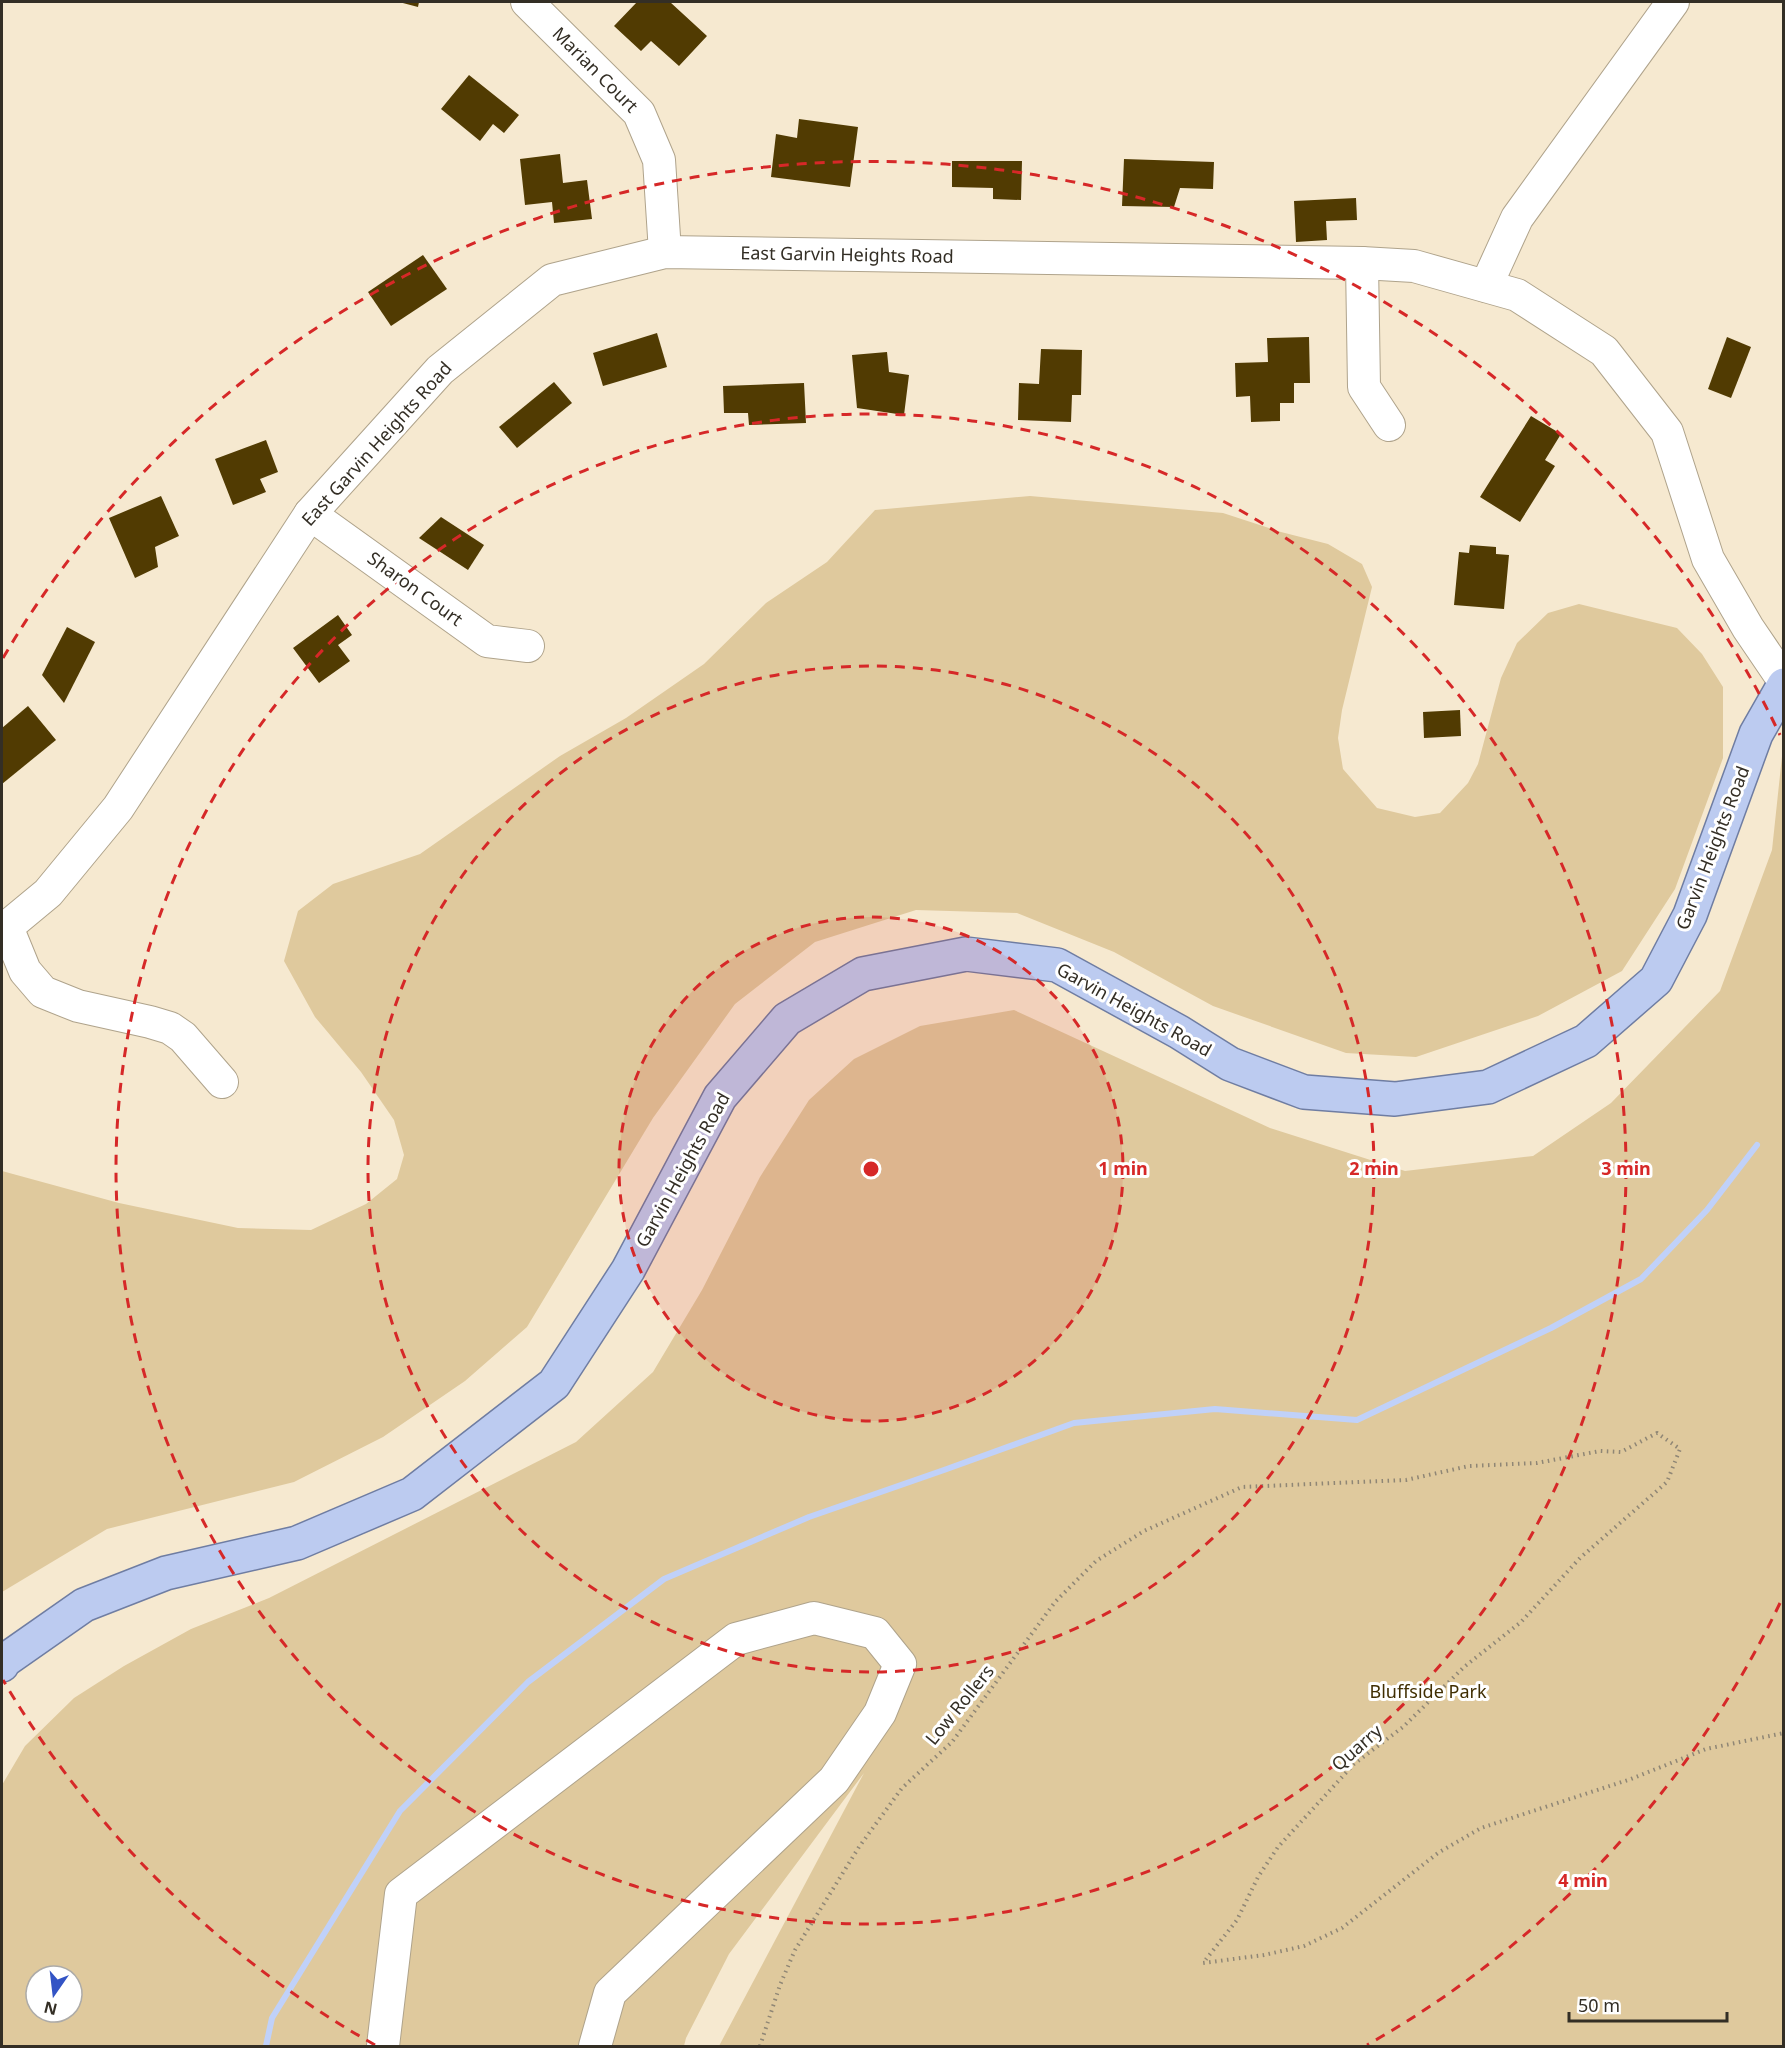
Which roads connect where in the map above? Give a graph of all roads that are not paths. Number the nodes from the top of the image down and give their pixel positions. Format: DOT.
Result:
graph roads {
  1 [pos="527,2"];
  2 [pos="1673,2"];
  3 [pos="664,252"];
  4 [pos="1362,263"];
  5 [pos="1486,286"];
  6 [pos="1389,425"];
  7 [pos="310,514"];
  8 [pos="528,646"];
  9 [pos="1784,683"];
  10 [pos="4,928"];
  11 [pos="222,1082"];
  12 [pos="2,1665"];
  13 [pos="383,2046"];
  14 [pos="595,2046"];
  1 -- 3 [label="street, Marian Court"];
  2 -- 5 [label="street"];
  3 -- 4 [label="street, East Garvin Heights Road"];
  3 -- 7 [label="street, East Garvin Heights Road"];
  4 -- 5 [label="street, East Garvin Heights Road"];
  4 -- 6 [label="street"];
  5 -- 9 [label="street, East Garvin Heights Road"];
  7 -- 8 [label="street, Sharon Court"];
  7 -- 10 [label="street, East Garvin Heights Road"];
  9 -- 12 [label="main road, Garvin Heights Road"];
  10 -- 11 [label="street"];
  13 -- 14 [label="street"];
}
